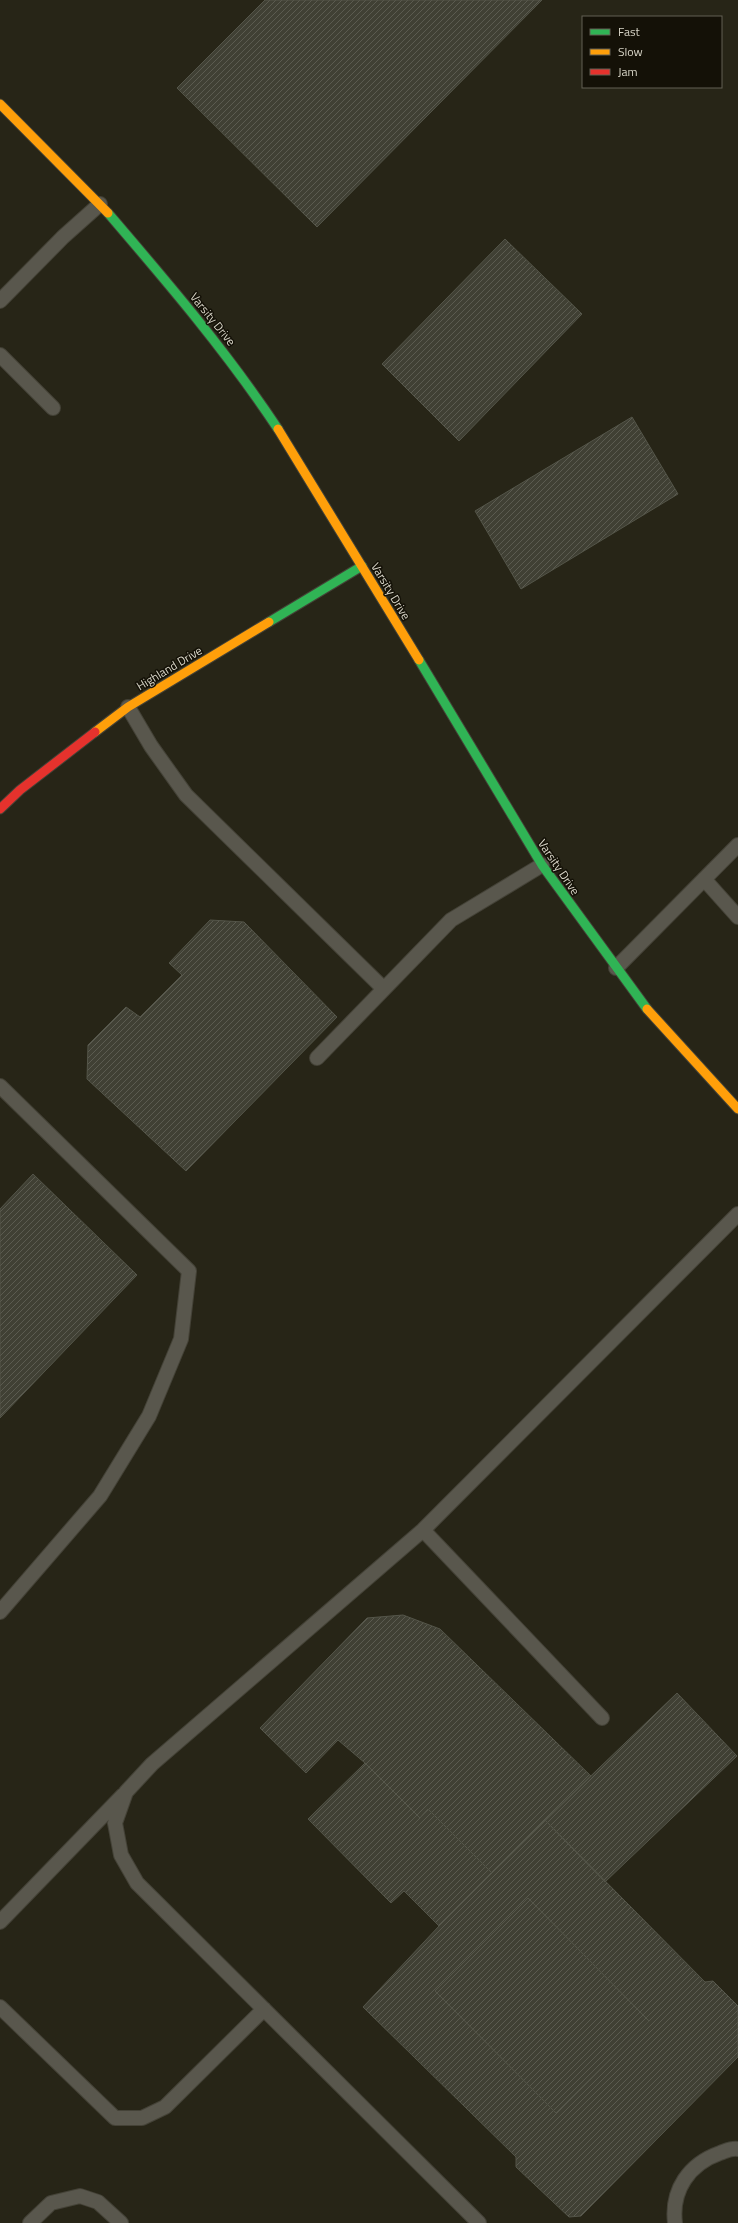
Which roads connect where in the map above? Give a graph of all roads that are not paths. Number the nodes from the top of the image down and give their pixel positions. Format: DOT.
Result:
graph roads {
  1 [pos="0,104"];
  2 [pos="100,204"];
  3 [pos="0,301"];
  4 [pos="0,355"];
  5 [pos="53,408"];
  6 [pos="362,566"];
  7 [pos="128,707"];
  8 [pos="0,809"];
  9 [pos="738,845"];
  10 [pos="542,865"];
  11 [pos="704,879"];
  12 [pos="738,917"];
  13 [pos="616,968"];
  14 [pos="384,989"];
  15 [pos="317,1058"];
  16 [pos="0,1086"];
  17 [pos="738,1109"];
  18 [pos="738,1214"];
  19 [pos="423,1530"];
  20 [pos="0,1612"];
  21 [pos="602,1718"];
  22 [pos="126,1792"];
  23 [pos="0,1922"];
  24 [pos="0,2007"];
  25 [pos="264,2008"];
  26 [pos="738,2149"];
  27 [pos="30,2223"];
  28 [pos="121,2223"];
  29 [pos="479,2223"];
  30 [pos="675,2223"];
  1 -- 2 [label="street, Varsity Drive"];
  2 -- 3 [label="lane"];
  2 -- 6 [label="street, Varsity Drive"];
  4 -- 5 [label="lane"];
  6 -- 7 [label="street, Highland Drive"];
  6 -- 10 [label="street, Varsity Drive"];
  7 -- 8 [label="street, Highland Drive"];
  7 -- 14 [label="lane"];
  9 -- 11 [label="lane"];
  10 -- 13 [label="street, Varsity Drive"];
  10 -- 14 [label="lane"];
  11 -- 12 [label="lane"];
  11 -- 13 [label="lane"];
  13 -- 17 [label="street, Varsity Drive"];
  14 -- 15 [label="lane"];
  16 -- 20 [label="lane"];
  18 -- 19 [label="lane"];
  19 -- 21 [label="lane"];
  19 -- 22 [label="lane"];
  22 -- 23 [label="lane"];
  22 -- 25 [label="lane"];
  24 -- 25 [label="lane"];
  25 -- 29 [label="lane"];
  26 -- 30 [label="lane"];
  27 -- 28 [label="lane"];
}
